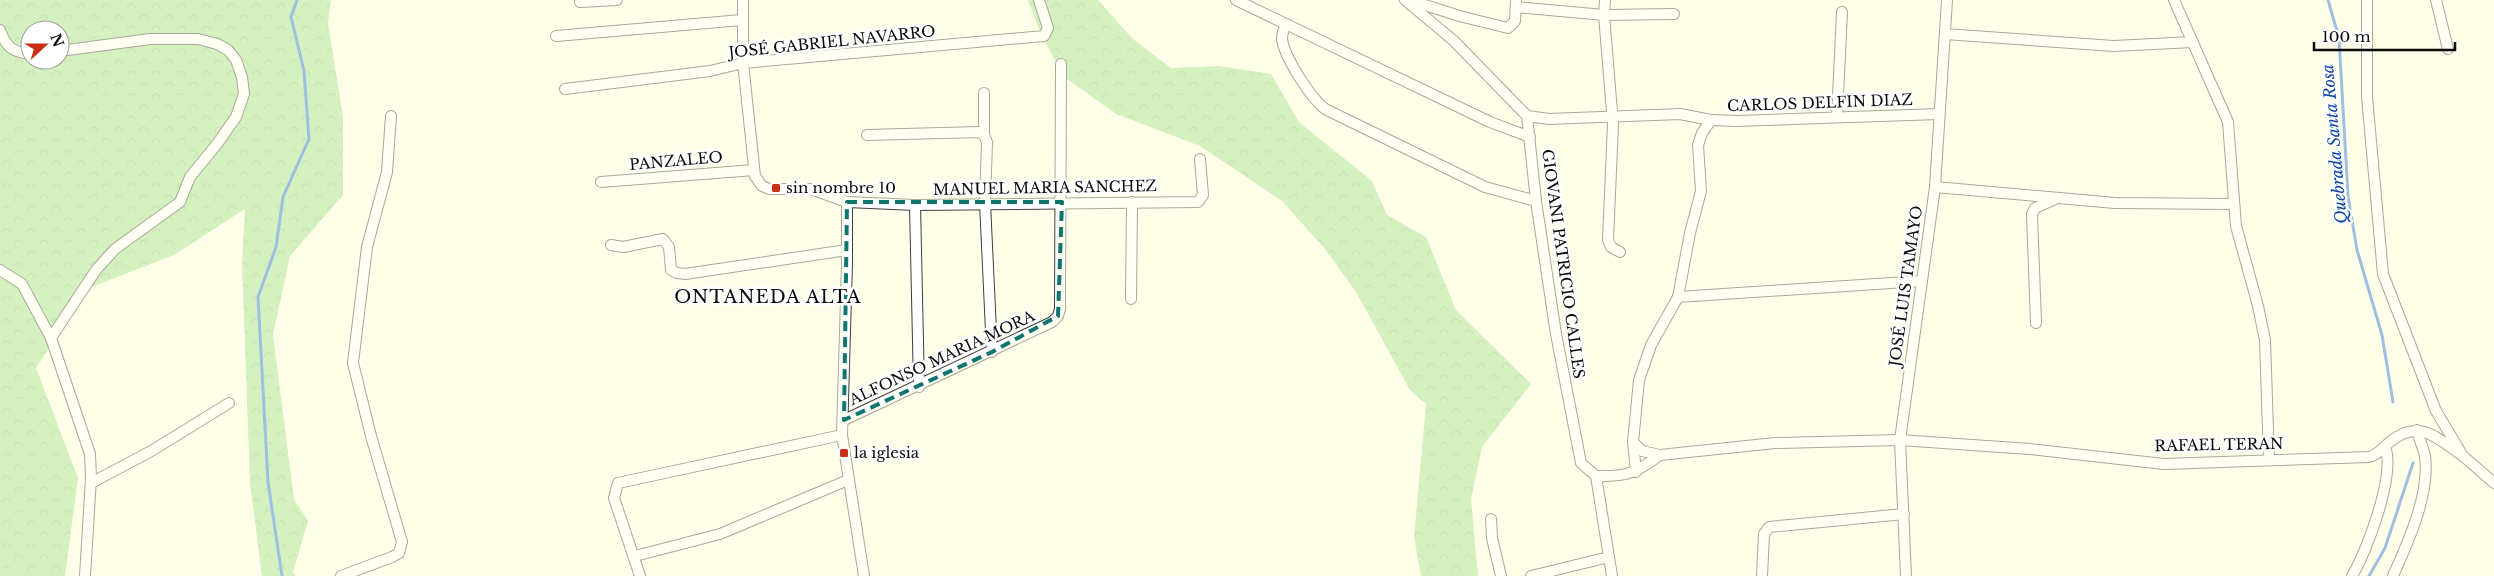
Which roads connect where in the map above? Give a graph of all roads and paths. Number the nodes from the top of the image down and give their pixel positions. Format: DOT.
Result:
graph roads {
  1 [pos="617,0"];
  2 [pos="743,0"];
  3 [pos="1039,0"];
  4 [pos="1236,0"];
  5 [pos="1406,0"];
  6 [pos="1605,0"];
  7 [pos="1947,0"];
  8 [pos="2174,0"];
  9 [pos="2368,0"];
  10 [pos="2436,0"];
  11 [pos="580,2"];
  12 [pos="1516,4"];
  13 [pos="1842,12"];
  14 [pos="1674,14"];
  15 [pos="1604,15"];
  16 [pos="742,20"];
  17 [pos="1285,24"];
  18 [pos="0,30"];
  19 [pos="1945,34"];
  20 [pos="556,36"];
  21 [pos="2193,42"];
  22 [pos="2448,48"];
  23 [pos="70,51"];
  24 [pos="20,53"];
  25 [pos="743,64"];
  26 [pos="1061,64"];
  27 [pos="565,89"];
  28 [pos="984,93"];
  29 [pos="1939,114"];
  30 [pos="391,116"];
  31 [pos="1527,116"];
  32 [pos="1612,117"];
  33 [pos="1837,118"];
  34 [pos="1711,120"];
  35 [pos="982,134"];
  36 [pos="867,135"];
  37 [pos="1530,137"];
  38 [pos="1200,159"];
  39 [pos="754,170"];
  40 [pos="601,182"];
  41 [pos="1935,187"];
  42 [pos="2056,198"];
  43 [pos="1536,201"];
  44 [pos="847,202"];
  45 [pos="1062,202"];
  46 [pos="1132,202"];
  47 [pos="985,203"];
  48 [pos="2234,204"];
  49 [pos="915,205"];
  50 [pos="611,245"];
  51 [pos="846,250"];
  52 [pos="1620,252"];
  53 [pos="0,270"];
  54 [pos="1921,281"];
  55 [pos="1678,297"];
  56 [pos="1131,299"];
  57 [pos="2036,323"];
  58 [pos="51,338"];
  59 [pos="992,352"];
  60 [pos="919,387"];
  61 [pos="229,403"];
  62 [pos="844,420"];
  63 [pos="2418,430"];
  64 [pos="842,436"];
  65 [pos="1900,440"];
  66 [pos="1633,442"];
  67 [pos="2385,447"];
  68 [pos="1660,455"];
  69 [pos="2463,456"];
  70 [pos="2269,460"];
  71 [pos="1636,472"];
  72 [pos="1596,476"];
  73 [pos="848,480"];
  74 [pos="91,483"];
  75 [pos="2494,483"];
  76 [pos="1904,514"];
  77 [pos="1491,519"];
  78 [pos="635,556"];
  79 [pos="1609,557"];
  80 [pos="85,576"];
  81 [pos="341,576"];
  82 [pos="640,576"];
  83 [pos="864,576"];
  84 [pos="1501,576"];
  85 [pos="1531,576"];
  86 [pos="1612,576"];
  87 [pos="1762,576"];
  88 [pos="1906,576"];
  89 [pos="2352,576"];
  90 [pos="2393,576"];
  1 -- 11 [label="street"];
  2 -- 16 [label="street"];
  3 -- 25 [label="street, JOSÉ GABRIEL NAVARRO"];
  4 -- 17 [label="street"];
  5 -- 12 [label="street"];
  5 -- 31 [label="street"];
  6 -- 15 [label="street"];
  7 -- 19 [label="street, JOSÉ LUIS TAMAYO"];
  8 -- 21 [label="street"];
  9 -- 69 [label="street"];
  10 -- 22 [label="street"];
  12 -- 15 [label="street"];
  13 -- 33 [label="street"];
  14 -- 15 [label="street"];
  15 -- 32 [label="street"];
  16 -- 20 [label="street"];
  16 -- 25 [label="street"];
  17 -- 37 [label="street"];
  17 -- 43 [label="street"];
  18 -- 24 [label="street"];
  19 -- 21 [label="street"];
  19 -- 29 [label="street, JOSÉ LUIS TAMAYO"];
  21 -- 48 [label="street"];
  23 -- 58 [label="street"];
  25 -- 27 [label="street, JOSÉ GABRIEL NAVARRO"];
  25 -- 39 [label="street"];
  26 -- 45 [label="street"];
  28 -- 35 [label="street"];
  29 -- 33 [label="street, CARLOS DELFIN DIAZ"];
  29 -- 41 [label="street, JOSÉ LUIS TAMAYO"];
  30 -- 81 [label="street"];
  31 -- 32 [label="street"];
  31 -- 37 [label="street, GIOVANI PATRICIO CALLES"];
  32 -- 34 [label="street"];
  32 -- 52 [label="street"];
  33 -- 34 [label="street, CARLOS DELFIN DIAZ"];
  34 -- 55 [label="street, CARLOS DELFIN DIAZ"];
  35 -- 36 [label="street"];
  35 -- 47 [label="street"];
  37 -- 43 [label="street, GIOVANI PATRICIO CALLES"];
  38 -- 46 [label="street, MANUEL MARIA SANCHEZ"];
  39 -- 40 [label="street, PANZALEO"];
  39 -- 44 [label="street, MANUEL MARIA SANCHEZ"];
  41 -- 42 [label="street"];
  41 -- 54 [label="street, JOSÉ LUIS TAMAYO"];
  42 -- 48 [label="street"];
  42 -- 57 [label="street"];
  43 -- 72 [label="street, GIOVANI PATRICIO CALLES"];
  44 -- 49 [label="street, MANUEL MARIA SANCHEZ"];
  44 -- 51 [label="street"];
  45 -- 46 [label="street, MANUEL MARIA SANCHEZ"];
  45 -- 47 [label="street, MANUEL MARIA SANCHEZ"];
  45 -- 59 [label="street, ALFONSO MARIA MORA"];
  46 -- 56 [label="street"];
  47 -- 49 [label="street, MANUEL MARIA SANCHEZ"];
  47 -- 59 [label="street"];
  48 -- 70 [label="street"];
  49 -- 60 [label="street"];
  50 -- 51 [label="street"];
  51 -- 62 [label="street"];
  53 -- 58 [label="street"];
  54 -- 55 [label="street"];
  54 -- 65 [label="street, JOSÉ LUIS TAMAYO"];
  55 -- 66 [label="street, CARLOS DELFIN DIAZ"];
  58 -- 74 [label="street"];
  59 -- 60 [label="street, ALFONSO MARIA MORA"];
  60 -- 62 [label="street, ALFONSO MARIA MORA"];
  61 -- 74 [label="street"];
  62 -- 64 [label="street"];
  63 -- 67 [label="street, RAFAEL TERAN"];
  63 -- 69 [label="street"];
  63 -- 90 [label="street"];
  64 -- 73 [label="street"];
  64 -- 78 [label="street"];
  65 -- 68 [label="street, RAFAEL TERAN"];
  65 -- 70 [label="street, RAFAEL TERAN"];
  65 -- 76 [label="street, JOSÉ LUIS TAMAYO"];
  66 -- 68 [label="street"];
  66 -- 71 [label="street, CARLOS DELFIN DIAZ"];
  67 -- 70 [label="street, RAFAEL TERAN"];
  67 -- 89 [label="street"];
  68 -- 71 [label="street"];
  69 -- 75 [label="street"];
  71 -- 72 [label="street"];
  72 -- 79 [label="street"];
  73 -- 78 [label="street"];
  73 -- 83 [label="street"];
  74 -- 80 [label="street"];
  76 -- 87 [label="street"];
  76 -- 88 [label="street, JOSÉ LUIS TAMAYO"];
  77 -- 84 [label="street"];
  78 -- 82 [label="street"];
  79 -- 85 [label="street"];
  79 -- 86 [label="street"];
}
